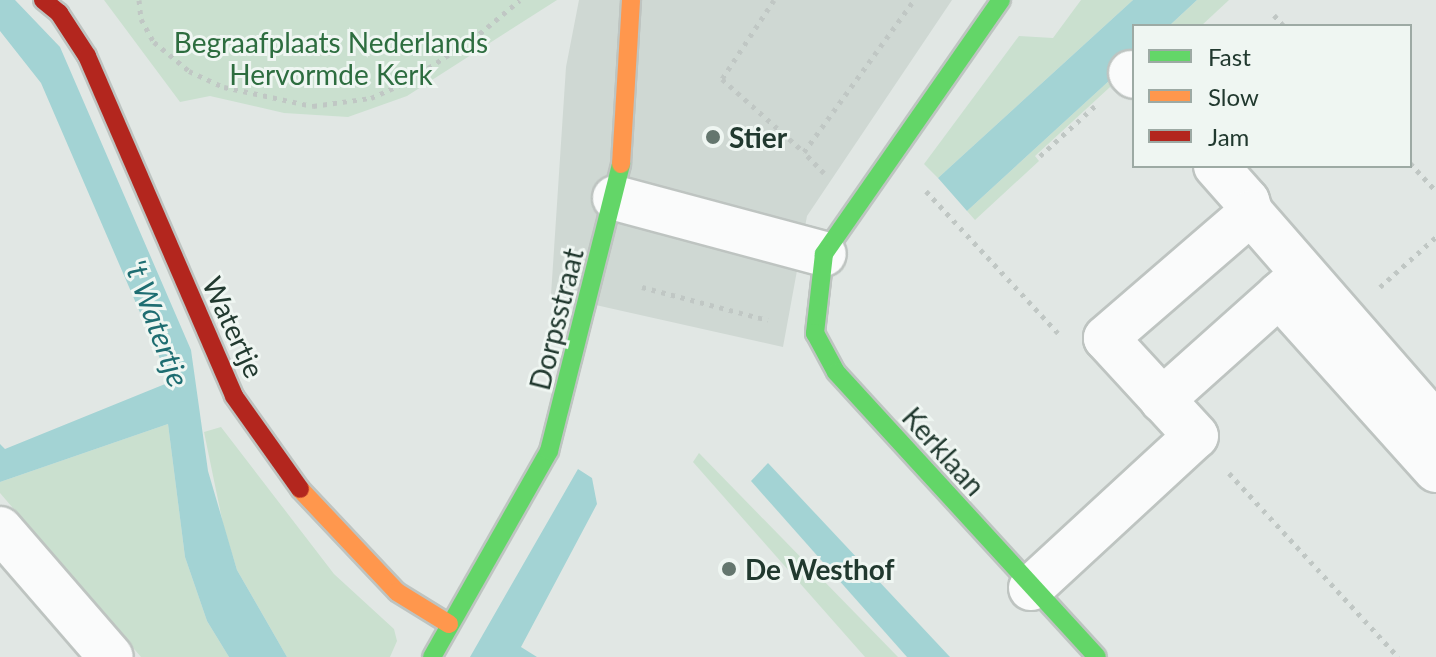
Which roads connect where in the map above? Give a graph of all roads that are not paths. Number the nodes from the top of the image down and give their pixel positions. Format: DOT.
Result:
graph roads {
  1 [pos="43,0"];
  2 [pos="631,0"];
  3 [pos="1001,0"];
  4 [pos="1218,168"];
  5 [pos="615,198"];
  6 [pos="1251,213"];
  7 [pos="824,254"];
  8 [pos="1292,285"];
  9 [pos="1162,400"];
  10 [pos="1419,421"];
  11 [pos="1436,470"];
  12 [pos="0,529"];
  13 [pos="1031,588"];
  14 [pos="449,624"];
  15 [pos="111,657"];
  16 [pos="432,657"];
  17 [pos="1097,657"];
  1 -- 14 [label="street, Watertje"];
  2 -- 5 [label="street, Dorpsstraat"];
  3 -- 7 [label="street"];
  4 -- 6 [label="street"];
  5 -- 7 [label="street"];
  5 -- 14 [label="street, Dorpsstraat"];
  6 -- 8 [label="street"];
  6 -- 9 [label="street"];
  7 -- 13 [label="street, Kerklaan"];
  8 -- 9 [label="street"];
  8 -- 10 [label="street"];
  8 -- 10 [label="street"];
  9 -- 13 [label="street"];
  10 -- 11 [label="street"];
  12 -- 15 [label="street"];
  13 -- 17 [label="street, Kerklaan"];
  14 -- 16 [label="street, Dorpsstraat"];
}
